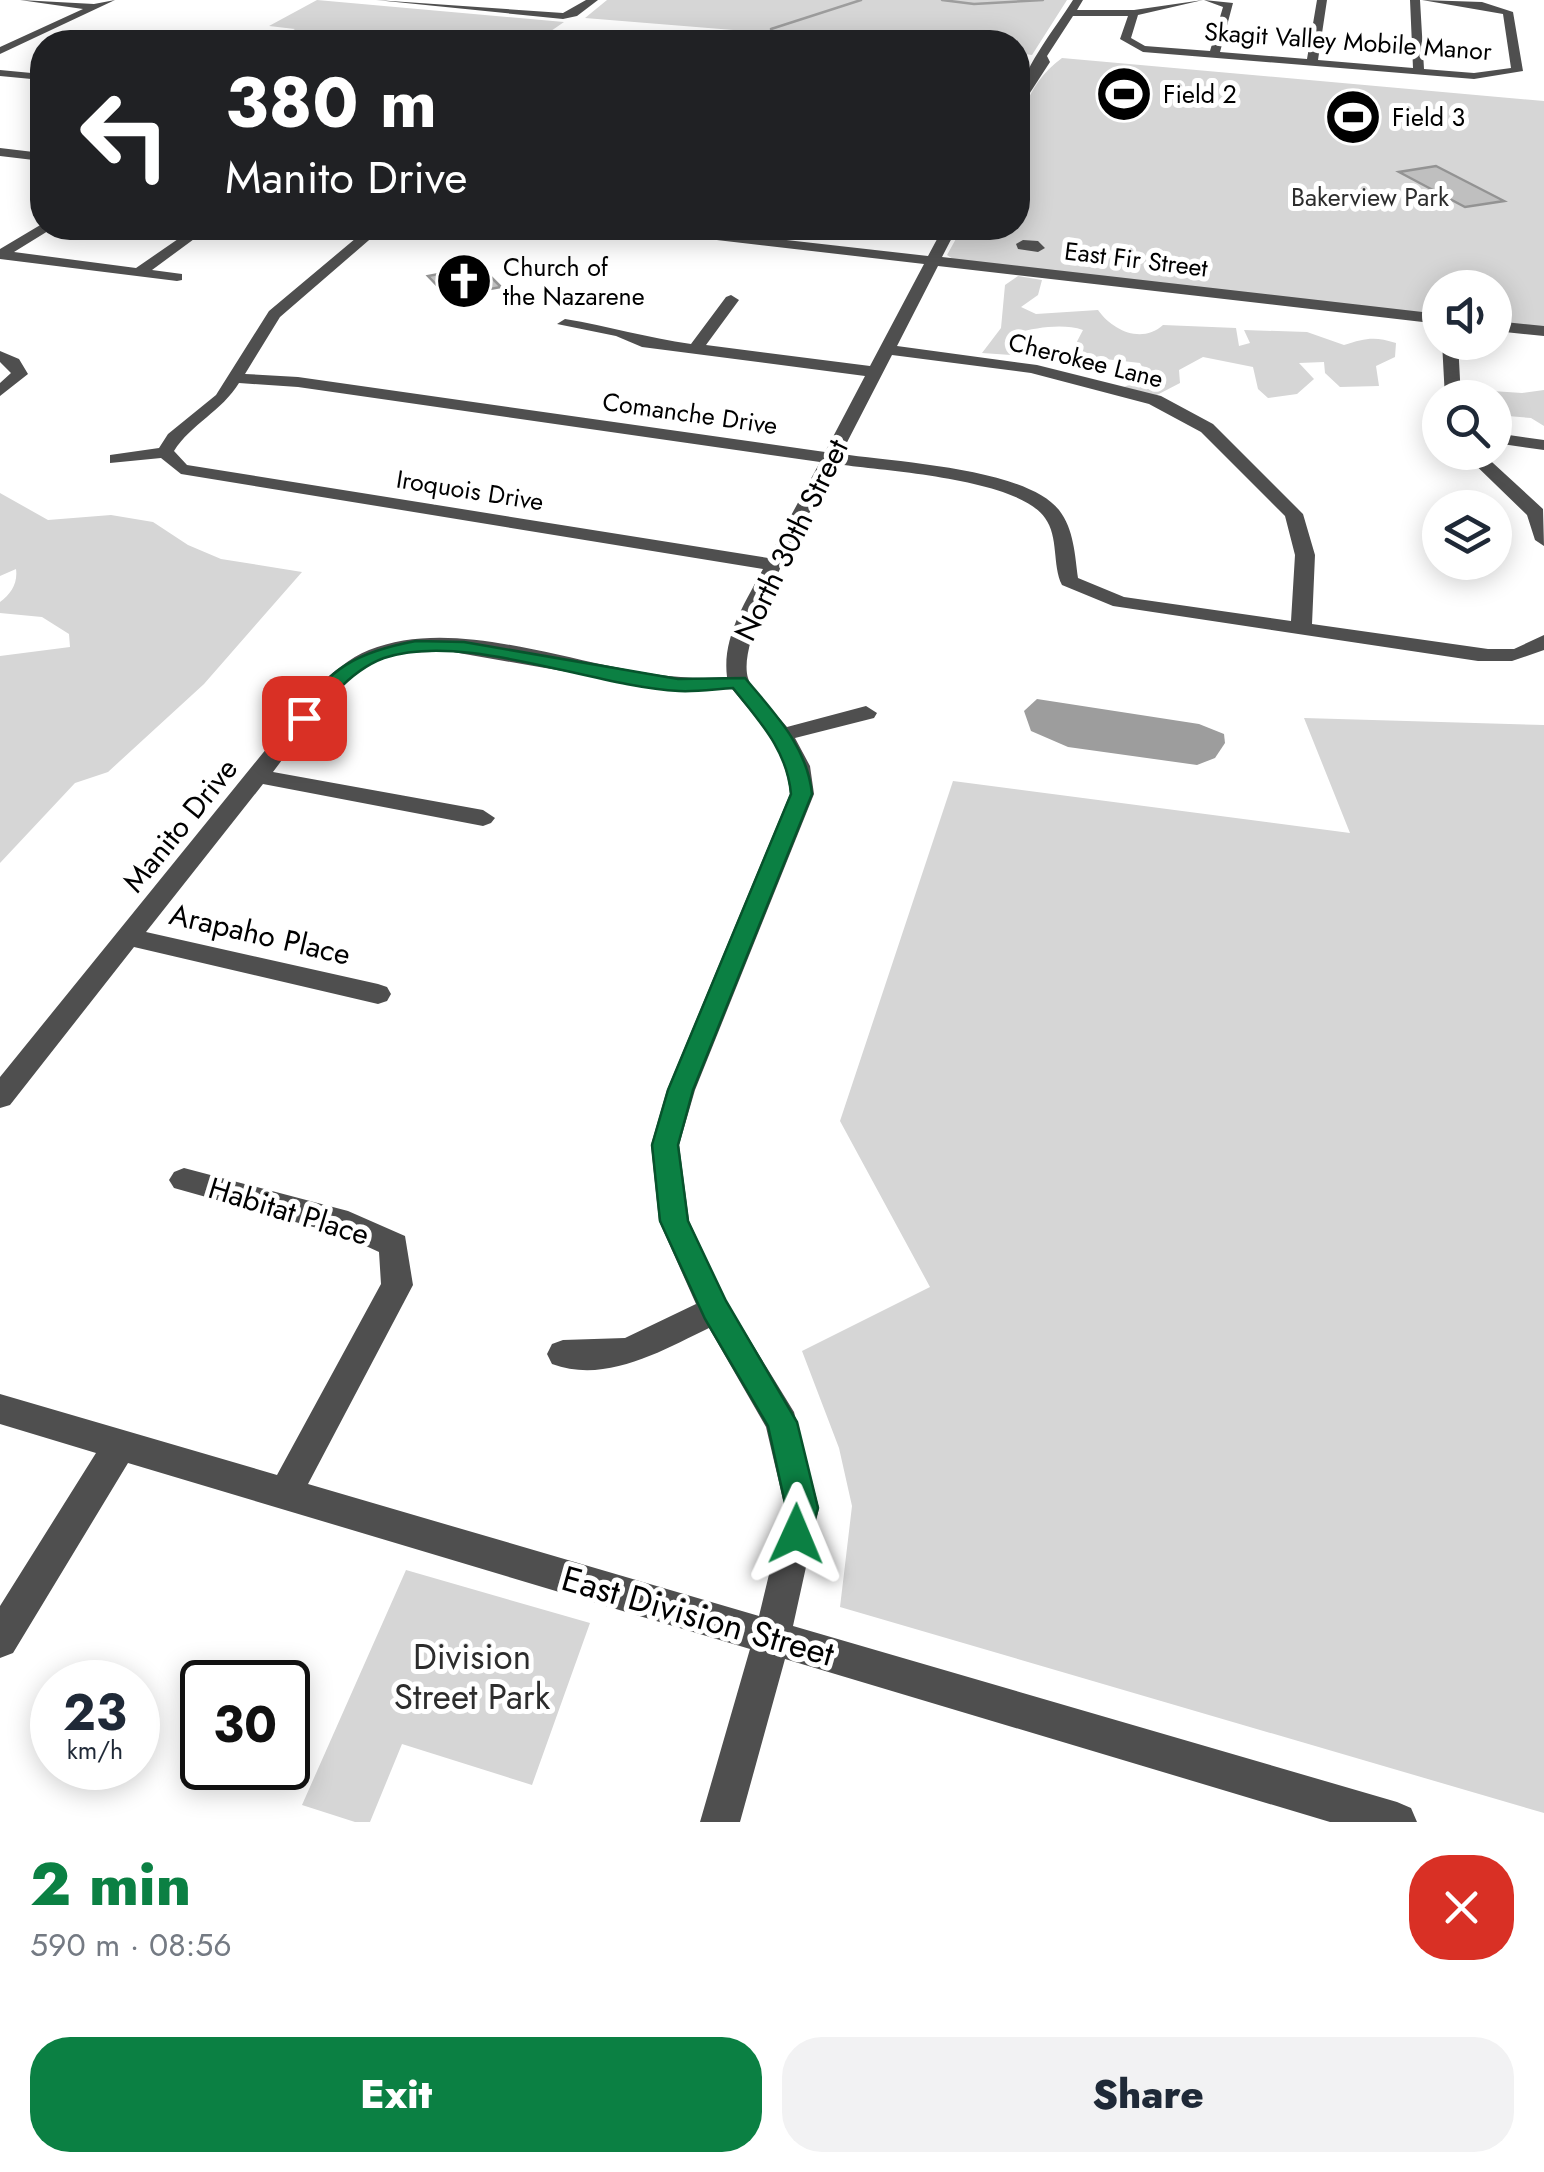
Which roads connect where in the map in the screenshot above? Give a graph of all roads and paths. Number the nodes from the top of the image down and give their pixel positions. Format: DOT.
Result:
graph roads {
  1 [pos="25,0"];
  2 [pos="110,0"];
  3 [pos="381,0"];
  4 [pos="593,0"];
  5 [pos="1078,0"];
  6 [pos="1198,0"];
  7 [pos="1209,0"];
  8 [pos="1322,0"];
  9 [pos="1416,0"];
  10 [pos="1427,0"];
  11 [pos="96,7"];
  12 [pos="1071,13"];
  13 [pos="1134,13"];
  14 [pos="47,30"];
  15 [pos="30,38"];
  16 [pos="0,52"];
  17 [pos="1214,55"];
  18 [pos="1312,63"];
  19 [pos="1419,72"];
  20 [pos="0,73"];
  21 [pos="30,76"];
  22 [pos="1030,76"];
  23 [pos="1033,76"];
  24 [pos="1030,81"];
  25 [pos="0,152"];
  26 [pos="24,155"];
  27 [pos="30,156"];
  28 [pos="0,168"];
  29 [pos="30,236"];
  30 [pos="185,240"];
  31 [pos="362,240"];
  32 [pos="752,240"];
  33 [pos="944,240"];
  34 [pos="0,255"];
  35 [pos="933,261"];
  36 [pos="139,272"];
  37 [pos="177,278"];
  38 [pos="731,300"];
  39 [pos="1422,317"];
  40 [pos="565,324"];
  41 [pos="1512,328"];
  42 [pos="1544,332"];
  43 [pos="695,349"];
  44 [pos="886,350"];
  45 [pos="0,356"];
  46 [pos="875,372"];
  47 [pos="234,378"];
  48 [pos="0,391"];
  49 [pos="1512,441"];
  50 [pos="1544,446"];
  51 [pos="165,452"];
  52 [pos="831,458"];
  53 [pos="116,459"];
  54 [pos="1489,470"];
  55 [pos="1544,540"];
  56 [pos="774,565"];
  57 [pos="1301,631"];
  58 [pos="1544,642"];
  59 [pos="738,682"];
  60 [pos="866,714"];
  61 [pos="782,735"];
  62 [pos="258,776"];
  63 [pos="483,818"];
  64 [pos="128,937"];
  65 [pos="378,994"];
  66 [pos="0,1097"];
  67 [pos="184,1180"];
  68 [pos="715,1310"];
  69 [pos="564,1354"];
  70 [pos="0,1408"];
  71 [pos="121,1444"];
  72 [pos="284,1495"];
  73 [pos="772,1638"];
  74 [pos="0,1640"];
  75 [pos="720,1822"];
  76 [pos="1397,1822"];
  1 -- 11 [label="street"];
  2 -- 11 [label="street"];
  3 -- 4 [label="street"];
  5 -- 12 [label="street"];
  6 -- 13 [label="street, Skagit Valley Mobile Manor"];
  7 -- 17 [label="street"];
  8 -- 18 [label="street"];
  9 -- 19 [label="street"];
  10 -- 19 [label="street, Skagit Valley Mobile Manor"];
  11 -- 14 [label="street"];
  12 -- 13 [label="street, Skagit Valley Mobile Manor"];
  12 -- 23 [label="street"];
  13 -- 17 [label="street, Skagit Valley Mobile Manor"];
  15 -- 16 [label="street"];
  17 -- 18 [label="street, Skagit Valley Mobile Manor"];
  18 -- 19 [label="street, Skagit Valley Mobile Manor"];
  20 -- 21 [label="street"];
  22 -- 23 [label="street"];
  23 -- 24 [label="street"];
  25 -- 26 [label="street"];
  26 -- 27 [label="street"];
  26 -- 28 [label="street"];
  29 -- 34 [label="street"];
  30 -- 36 [label="street"];
  31 -- 47 [label="street"];
  32 -- 35 [label="street, East Fir Street"];
  33 -- 35 [label="street, North 30th Street"];
  34 -- 36 [label="street"];
  35 -- 39 [label="street, East Fir Street"];
  35 -- 44 [label="street, North 30th Street"];
  36 -- 37 [label="street"];
  38 -- 43 [label="street"];
  40 -- 43 [label="street"];
  41 -- 42 [label="street"];
  43 -- 46 [label="street"];
  44 -- 46 [label="street, North 30th Street"];
  44 -- 57 [label="street, Cherokee Lane"];
  45 -- 48 [label="street"];
  46 -- 52 [label="street, North 30th Street"];
  47 -- 51 [label="street"];
  47 -- 52 [label="street, Comanche Drive"];
  49 -- 50 [label="street"];
  51 -- 53 [label="street"];
  51 -- 56 [label="street, Iroquois Drive"];
  52 -- 56 [label="street, North 30th Street"];
  52 -- 57 [label="street, Comanche Drive"];
  54 -- 55 [label="street"];
  56 -- 59 [label="street, North 30th Street"];
  57 -- 58 [label="street, Comanche Drive"];
  59 -- 61 [label="street, North 30th Street"];
  59 -- 62 [label="street, Manito Drive"];
  60 -- 61 [label="street"];
  61 -- 68 [label="street, North 30th Street"];
  62 -- 63 [label="street"];
  62 -- 64 [label="street, Manito Drive"];
  64 -- 65 [label="street, Arapaho Place"];
  64 -- 66 [label="street, Manito Drive"];
  67 -- 72 [label="street, Habitat Place"];
  68 -- 69 [label="street"];
  68 -- 73 [label="street, North 30th Street"];
  70 -- 71 [label="street, East Division Street"];
  71 -- 72 [label="street, East Division Street"];
  71 -- 74 [label="street"];
  72 -- 73 [label="street, East Division Street"];
  73 -- 75 [label="street, North 30th Street"];
  73 -- 76 [label="street, East Division Street"];
}
